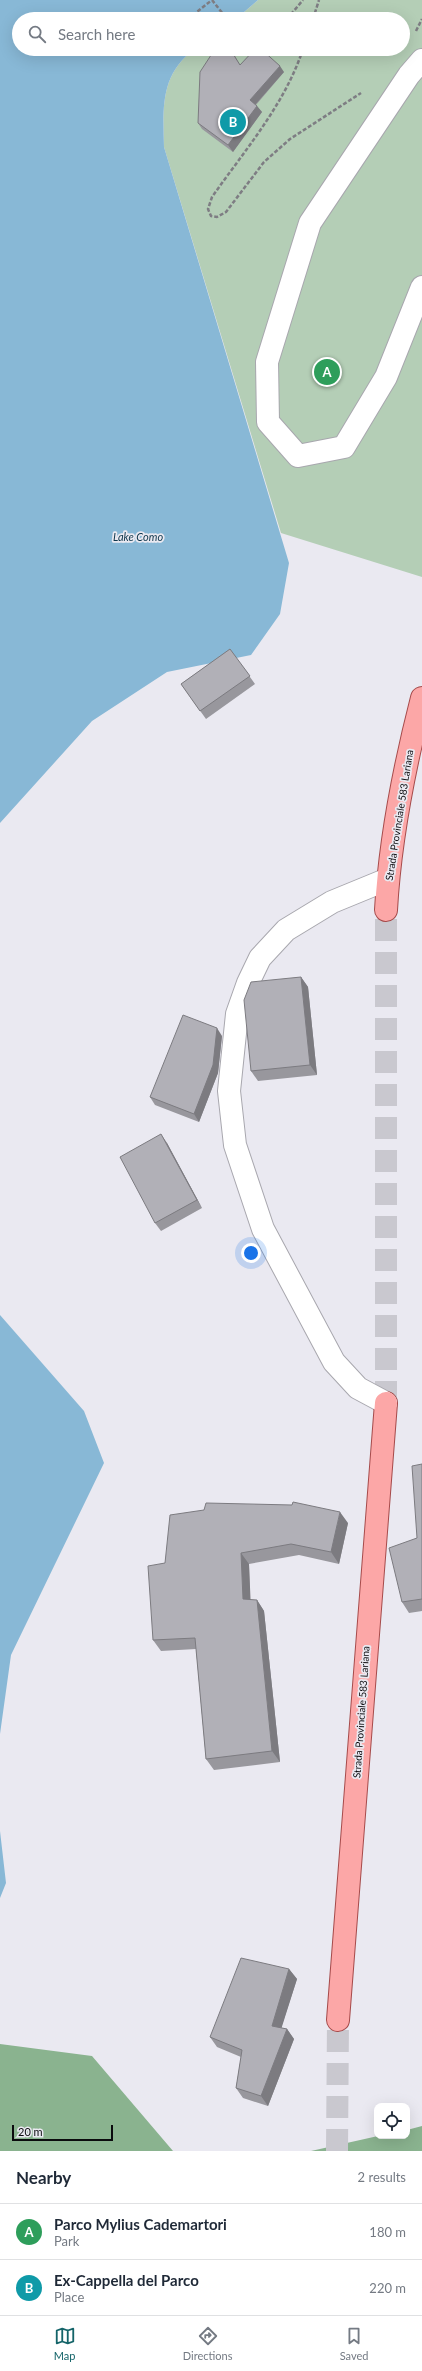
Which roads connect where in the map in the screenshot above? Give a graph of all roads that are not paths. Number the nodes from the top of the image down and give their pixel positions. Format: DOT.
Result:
graph roads {
  1 [pos="422,60"];
  2 [pos="422,287"];
  3 [pos="422,698"];
  4 [pos="388,879"];
  5 [pos="386,910"];
  6 [pos="386,1404"];
  7 [pos="338,2020"];
  1 -- 2 [label="street"];
  3 -- 4 [label="main road, Strada Provinciale 583 Lariana"];
  4 -- 5 [label="main road, Strada Provinciale 583 Lariana"];
  4 -- 6 [label="street"];
  6 -- 7 [label="main road, Strada Provinciale 583 Lariana"];
}
